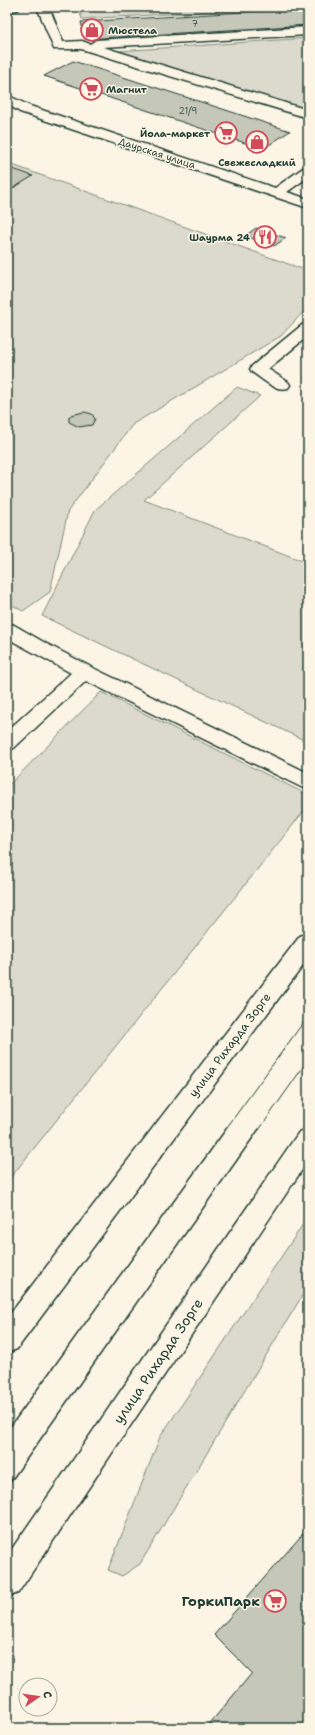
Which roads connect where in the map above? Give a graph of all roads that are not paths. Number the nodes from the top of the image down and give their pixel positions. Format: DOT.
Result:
graph roads {
  1 [pos="7,7"];
  2 [pos="14,7"];
  3 [pos="43,7"];
  4 [pos="308,31"];
  5 [pos="82,45"];
  6 [pos="7,99"];
  7 [pos="308,114"];
  8 [pos="308,171"];
  9 [pos="276,194"];
  10 [pos="308,204"];
  11 [pos="308,328"];
  12 [pos="282,385"];
  13 [pos="7,629"];
  14 [pos="84,672"];
  15 [pos="7,742"];
  16 [pos="308,782"];
  17 [pos="308,942"];
  18 [pos="308,1140"];
  19 [pos="7,1340"];
  20 [pos="7,1582"];
  1 -- 2 [label="main road"];
  3 -- 5 [label="main road"];
  4 -- 5 [label="main road"];
  5 -- 7 [label="main road"];
  6 -- 9 [label="main road, Даурская улица"];
  8 -- 9 [label="main road"];
  9 -- 10 [label="main road, Даурская улица"];
  11 -- 12 [label="main road"];
  13 -- 14 [label="main road"];
  14 -- 15 [label="main road"];
  14 -- 16 [label="main road"];
  17 -- 19 [label="main road, улица Рихарда Зорге"];
  18 -- 20 [label="main road, улица Рихарда Зорге"];
}
